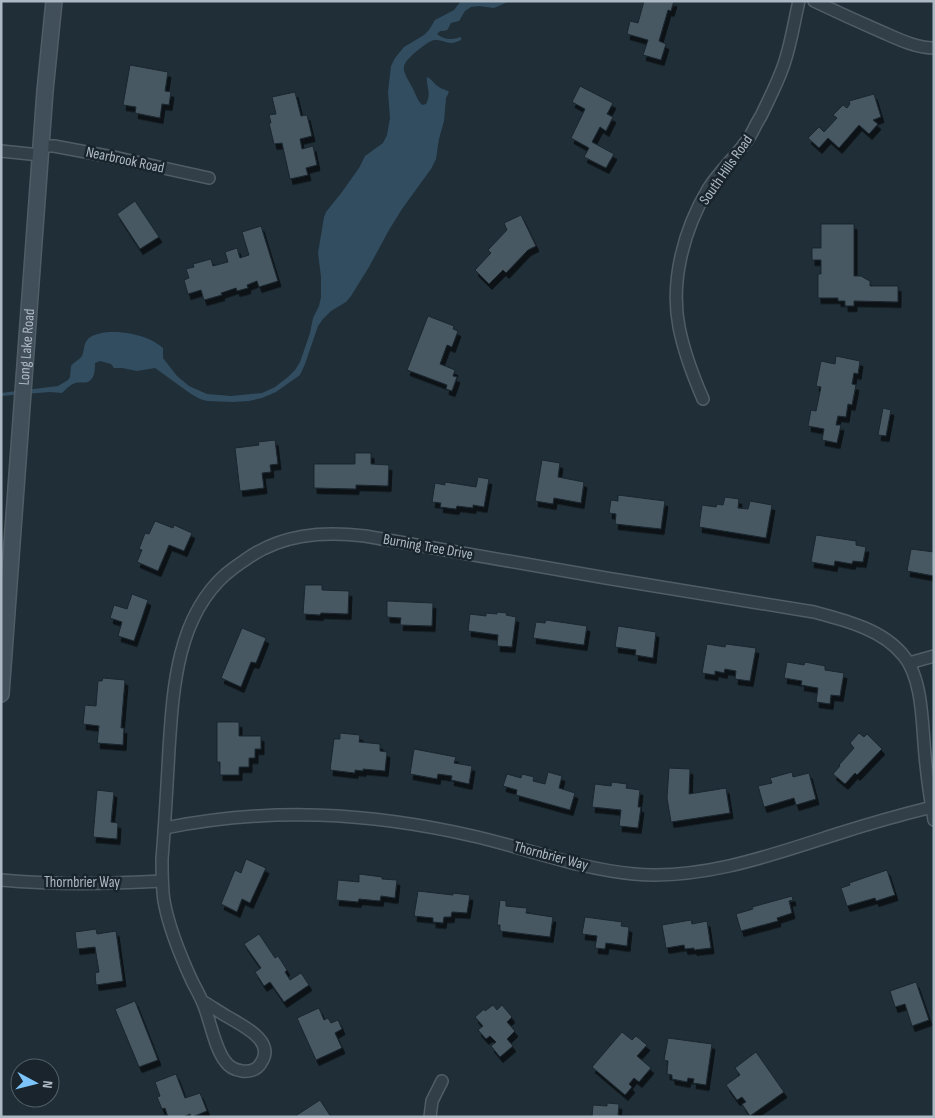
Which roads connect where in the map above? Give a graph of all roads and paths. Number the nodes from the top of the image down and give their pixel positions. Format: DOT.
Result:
graph roads {
  1 [pos="54,1"];
  2 [pos="799,1"];
  3 [pos="814,1"];
  4 [pos="934,48"];
  5 [pos="1,151"];
  6 [pos="41,151"];
  7 [pos="209,178"];
  8 [pos="703,399"];
  9 [pos="934,656"];
  10 [pos="909,663"];
  11 [pos="1,694"];
  12 [pos="932,807"];
  13 [pos="934,820"];
  14 [pos="165,828"];
  15 [pos="1,880"];
  16 [pos="162,881"];
  17 [pos="202,1001"];
  18 [pos="442,1082"];
  19 [pos="430,1117"];
  1 -- 6 [label="main road, Long Lake Road"];
  2 -- 8 [label="street, South Hills Road"];
  3 -- 4 [label="street"];
  5 -- 6 [label="street, Nearbrook Road"];
  6 -- 7 [label="street, Nearbrook Road"];
  6 -- 11 [label="main road, Long Lake Road"];
  9 -- 10 [label="street"];
  10 -- 12 [label="street, Burning Tree Drive"];
  10 -- 14 [label="street, Burning Tree Drive"];
  12 -- 13 [label="street, Burning Tree Drive"];
  12 -- 14 [label="street, Thornbrier Way"];
  14 -- 16 [label="street, Burning Tree Drive"];
  15 -- 16 [label="street, Thornbrier Way"];
  16 -- 17 [label="street, Burning Tree Drive"];
  17 -- 17 [label="street, Burning Tree Drive"];
  18 -- 19 [label="street"];
}
